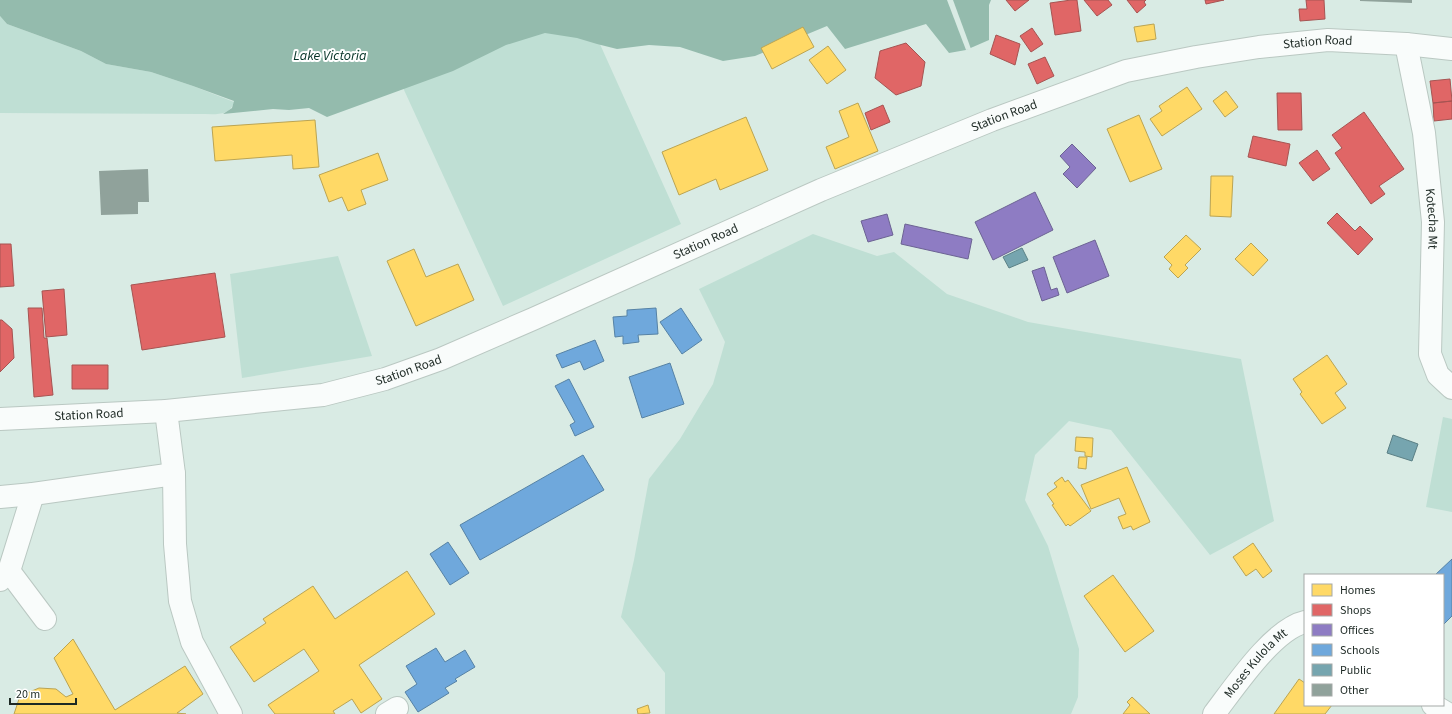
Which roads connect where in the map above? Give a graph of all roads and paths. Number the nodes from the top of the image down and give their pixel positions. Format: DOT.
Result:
graph roads {
  1 [pos="1406,44"];
  2 [pos="1452,49"];
  3 [pos="1452,388"];
  4 [pos="166,411"];
  5 [pos="0,419"];
  6 [pos="174,474"];
  7 [pos="33,494"];
  8 [pos="0,496"];
  9 [pos="4,576"];
  10 [pos="45,619"];
  11 [pos="1304,622"];
  12 [pos="1435,706"];
  13 [pos="231,714"];
  14 [pos="1214,714"];
  15 [pos="1448,714"];
  1 -- 2 [label="street, Station Road"];
  1 -- 3 [label="street, Kotecha Mt"];
  1 -- 4 [label="street, Station Road"];
  4 -- 5 [label="street, Station Road"];
  4 -- 6 [label="street"];
  6 -- 7 [label="street"];
  6 -- 13 [label="street"];
  7 -- 8 [label="street"];
  7 -- 9 [label="street"];
  9 -- 10 [label="street"];
  11 -- 14 [label="street, Moses Kulola Mt"];
  12 -- 15 [label="street"];
}
